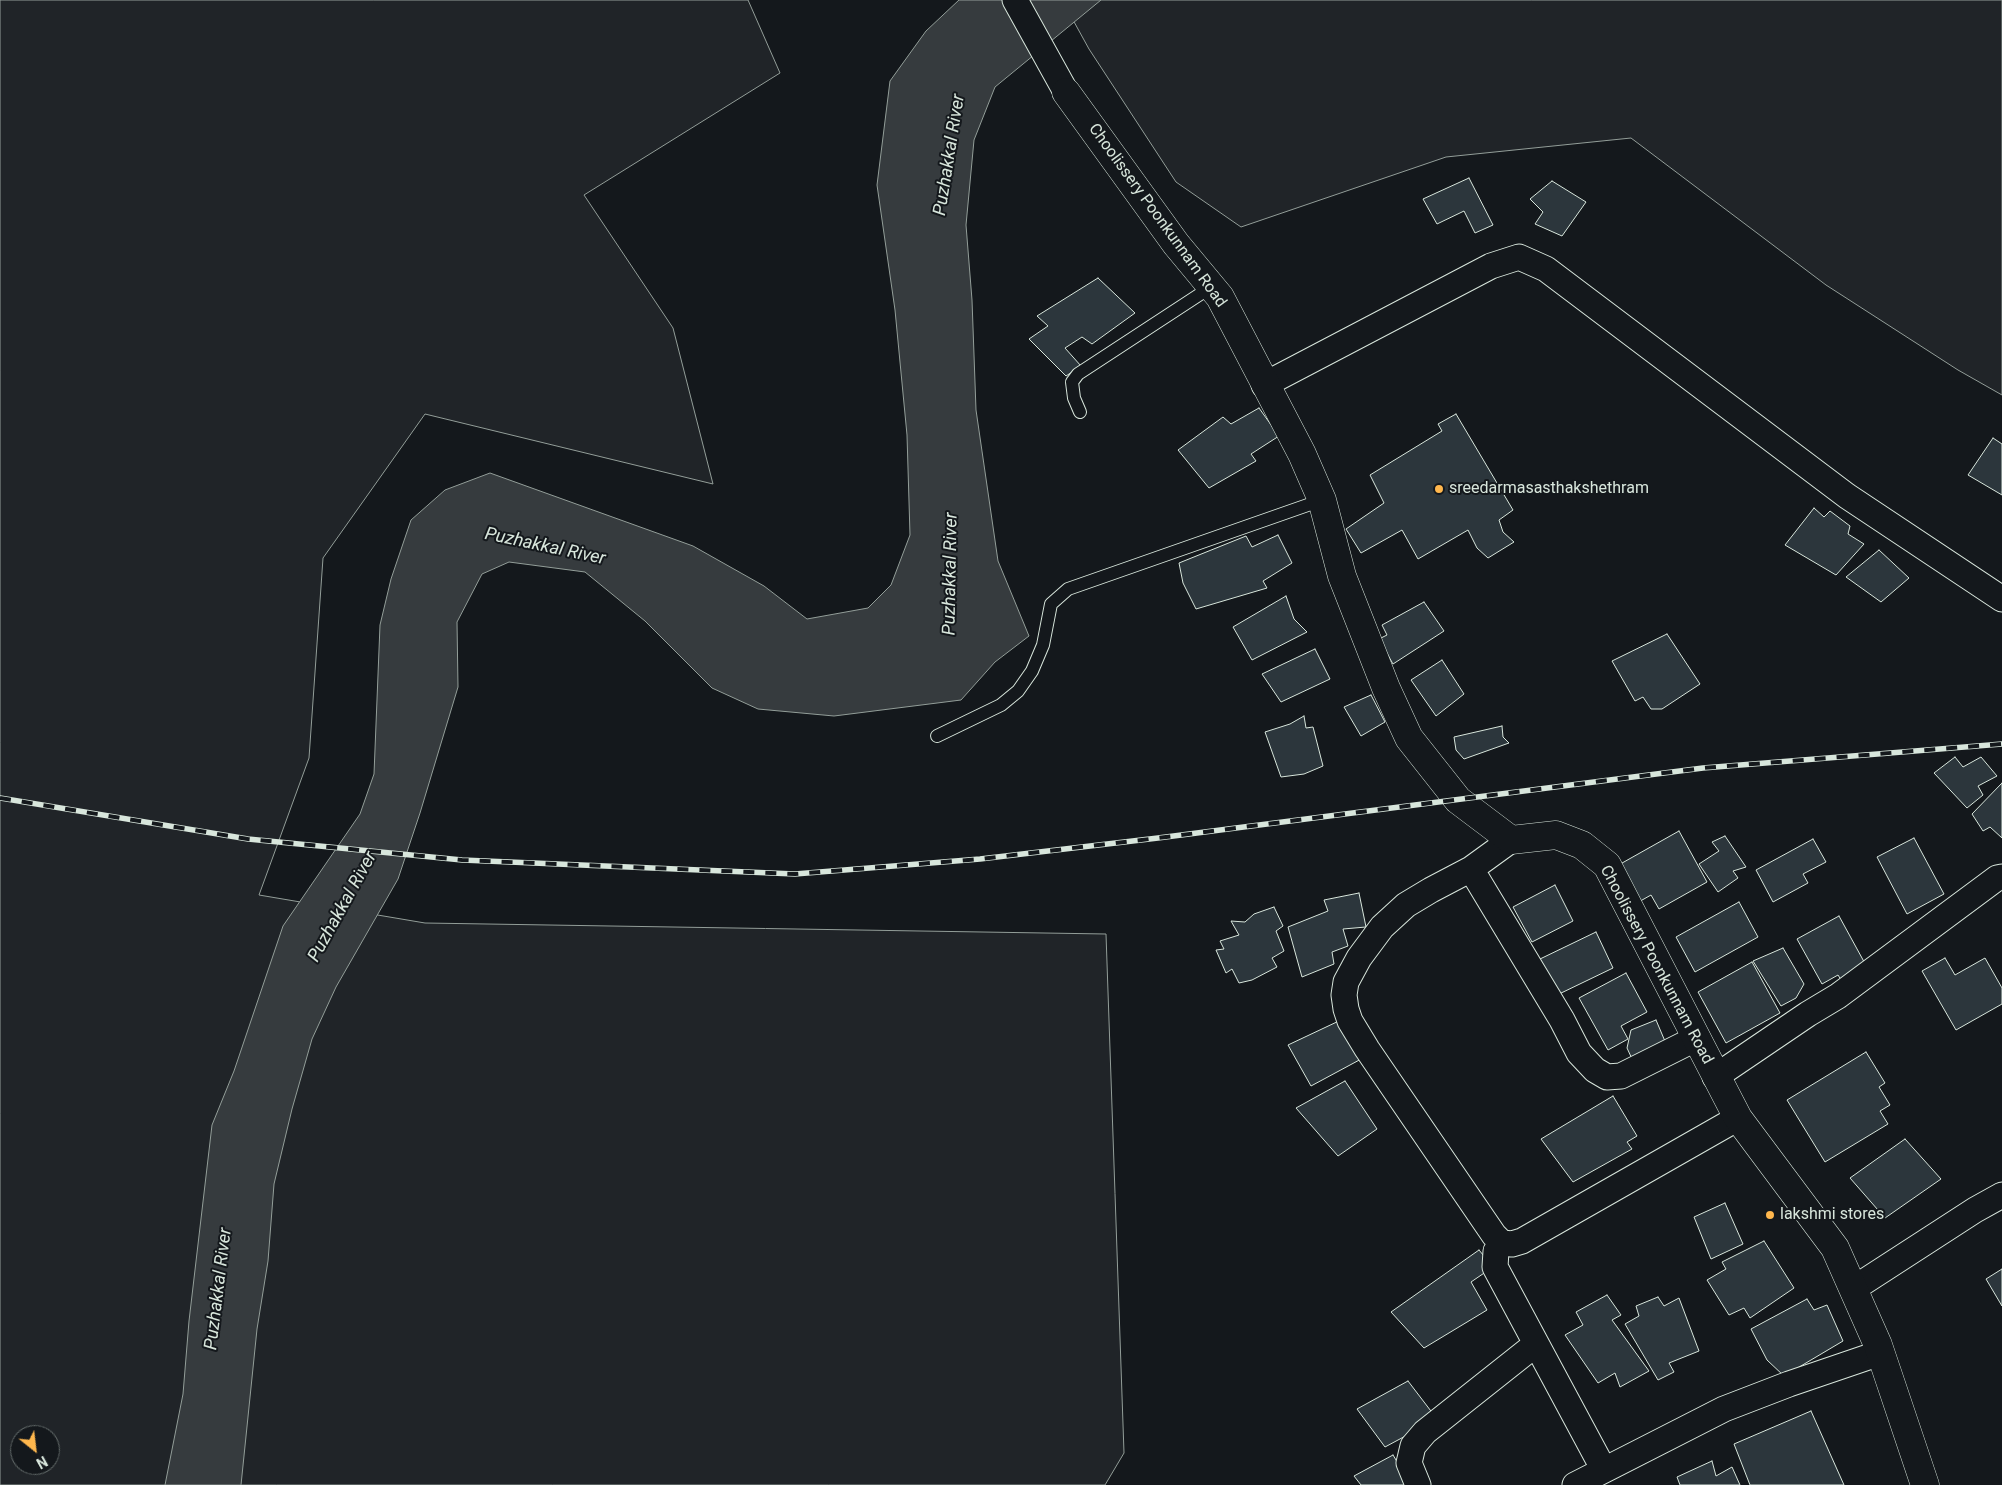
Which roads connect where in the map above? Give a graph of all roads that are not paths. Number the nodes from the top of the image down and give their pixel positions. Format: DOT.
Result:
graph roads {
  1 [pos="1016,0"];
  2 [pos="1066,92"];
  3 [pos="1211,287"];
  4 [pos="1264,385"];
  5 [pos="1080,412"];
  6 [pos="1322,500"];
  7 [pos="2002,599"];
  8 [pos="937,736"];
  9 [pos="1511,840"];
  10 [pos="1471,868"];
  11 [pos="2002,877"];
  12 [pos="1697,1038"];
  13 [pos="1715,1077"];
  14 [pos="1738,1118"];
  15 [pos="2002,1195"];
  16 [pos="1502,1243"];
  17 [pos="1853,1289"];
  18 [pos="1536,1344"];
  19 [pos="1880,1353"];
  20 [pos="1604,1470"];
  21 [pos="1418,1485"];
  22 [pos="1575,1485"];
  23 [pos="1925,1485"];
  1 -- 2 [label="street"];
  2 -- 3 [label="street, Choolissery Poonkunnam Road"];
  3 -- 4 [label="street, Choolissery Poonkunnam Road"];
  3 -- 5 [label="lane"];
  4 -- 6 [label="street, Choolissery Poonkunnam Road"];
  4 -- 7 [label="street"];
  6 -- 8 [label="lane"];
  6 -- 9 [label="street, Choolissery Poonkunnam Road"];
  9 -- 10 [label="street"];
  9 -- 12 [label="street, Choolissery Poonkunnam Road"];
  10 -- 12 [label="street"];
  10 -- 16 [label="street"];
  11 -- 13 [label="street"];
  12 -- 13 [label="street, Choolissery Poonkunnam Road"];
  13 -- 14 [label="street, Choolissery Poonkunnam Road"];
  14 -- 16 [label="street"];
  14 -- 17 [label="street, Choolissery Poonkunnam Road"];
  15 -- 17 [label="street"];
  16 -- 18 [label="street"];
  17 -- 19 [label="street, Choolissery Poonkunnam Road"];
  18 -- 20 [label="street"];
  18 -- 21 [label="street"];
  19 -- 20 [label="street"];
  19 -- 23 [label="street, Choolissery Poonkunnam Road"];
  20 -- 22 [label="street"];
}
